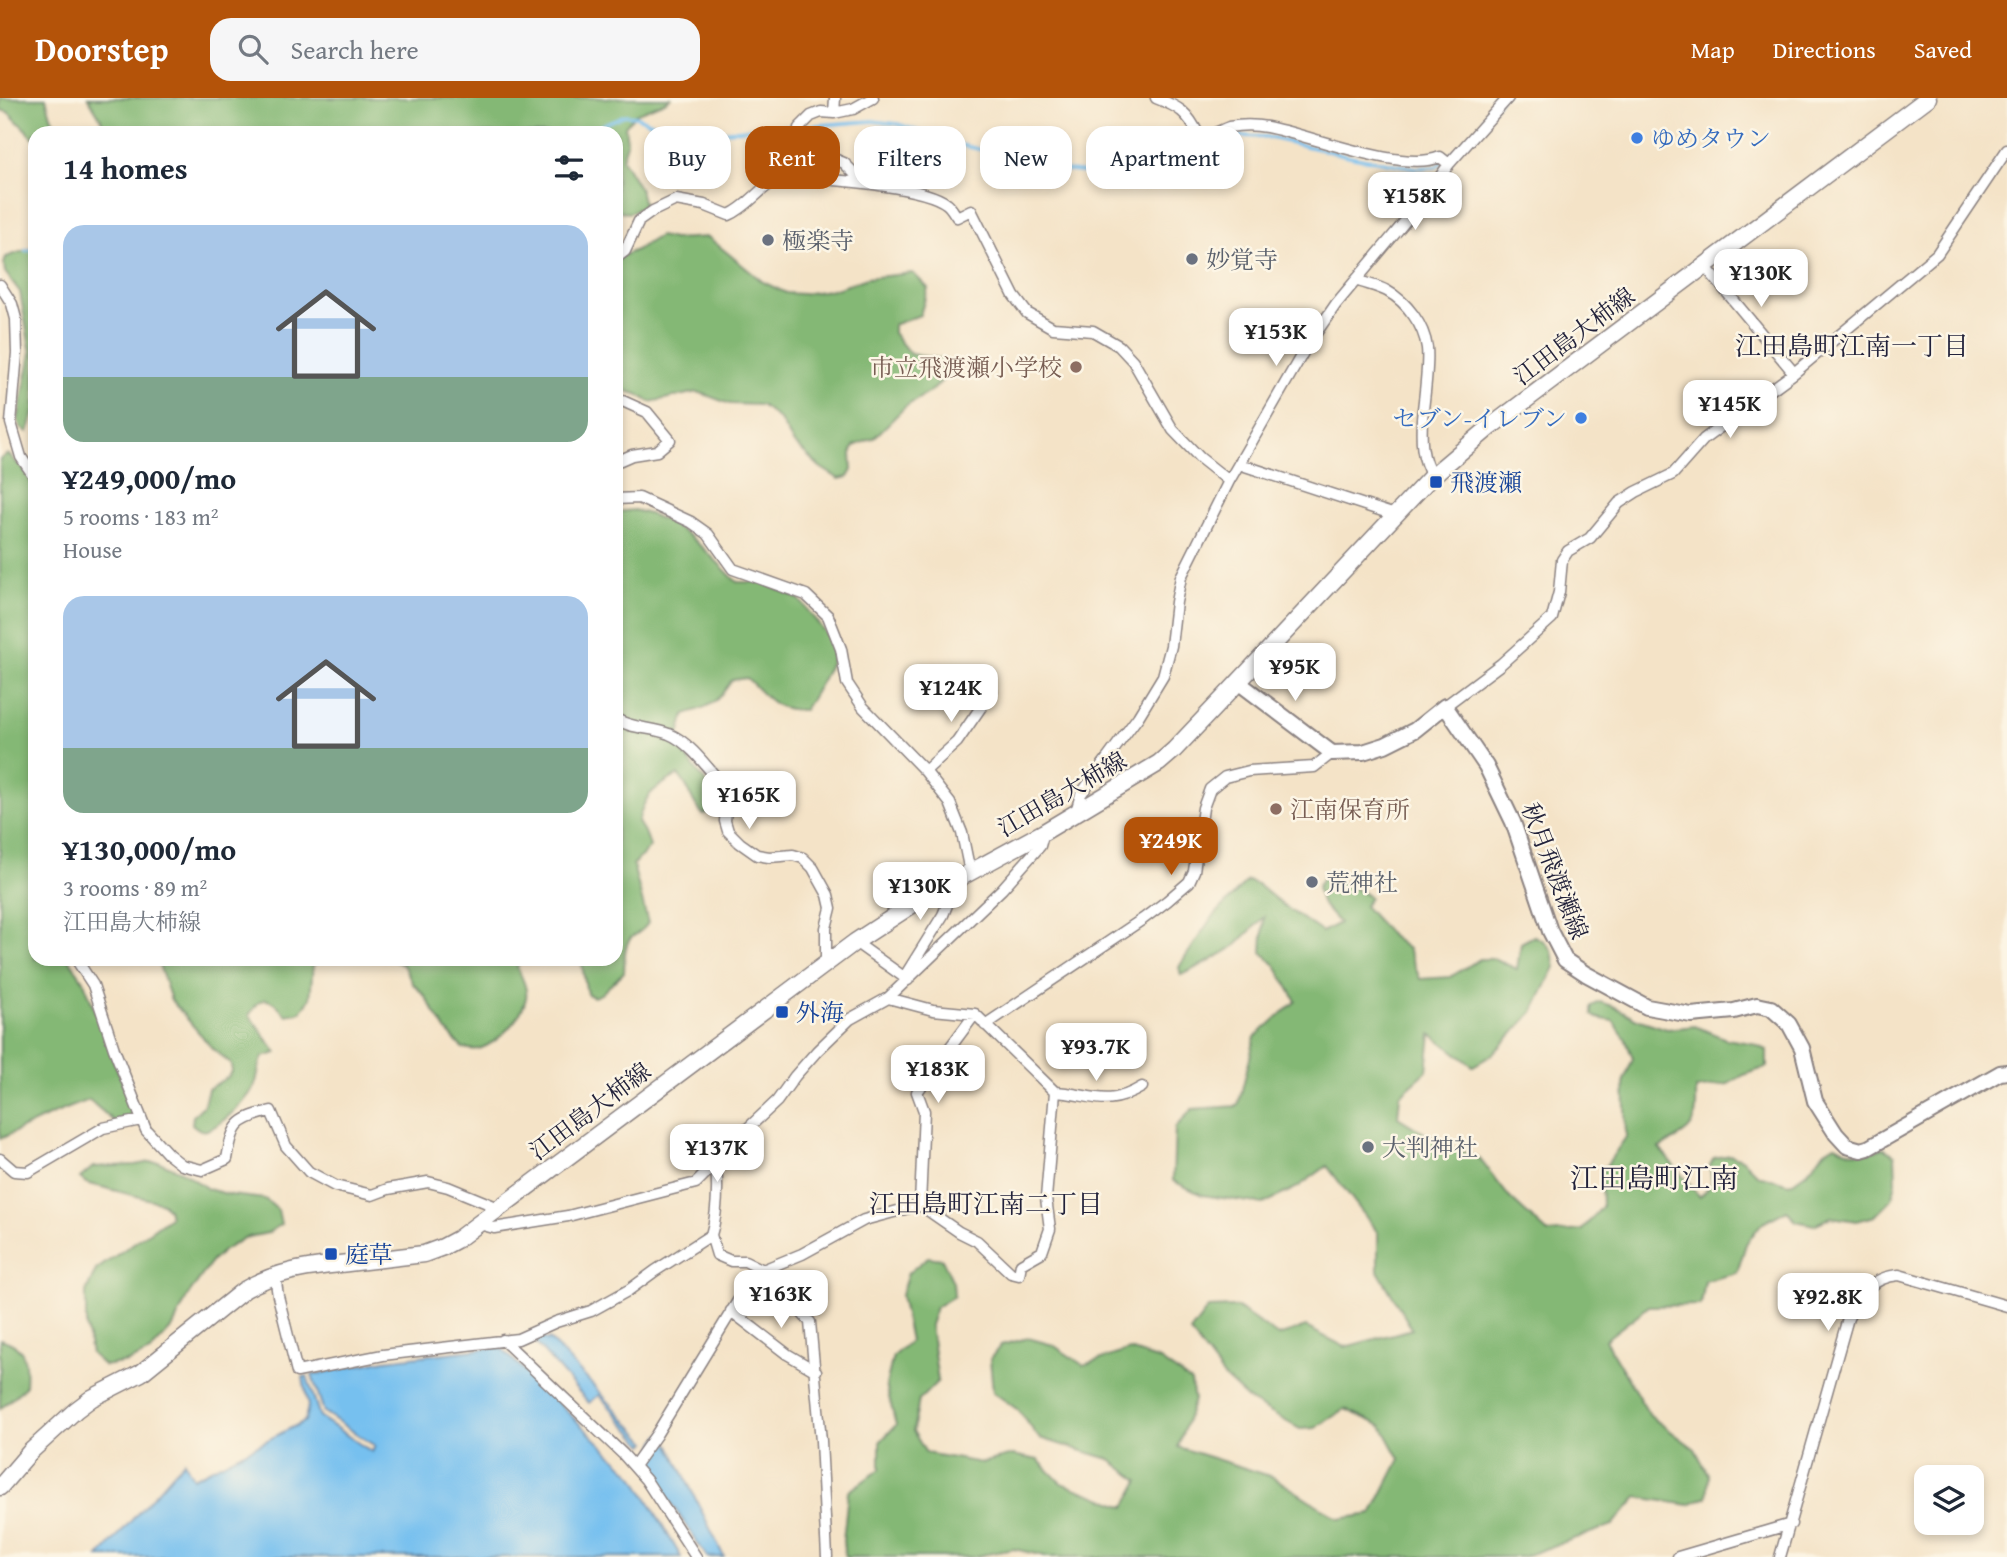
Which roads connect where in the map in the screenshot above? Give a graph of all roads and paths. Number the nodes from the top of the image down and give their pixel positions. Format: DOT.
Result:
graph roads {
  1 [pos="835,98"];
  2 [pos="873,98"];
  3 [pos="1156,98"];
  4 [pos="1508,98"];
  5 [pos="1928,98"];
  6 [pos="834,113"];
  7 [pos="2007,150"];
  8 [pos="1446,161"];
  9 [pos="854,173"];
  10 [pos="854,183"];
  11 [pos="898,189"];
  12 [pos="623,253"];
  13 [pos="1704,266"];
  14 [pos="1356,280"];
  15 [pos="0,285"];
  16 [pos="1794,373"];
  17 [pos="623,401"];
  18 [pos="623,459"];
  19 [pos="1238,464"];
  20 [pos="28,468"];
  21 [pos="1432,477"];
  22 [pos="1229,481"];
  23 [pos="623,499"];
  24 [pos="1395,515"];
  25 [pos="1238,682"];
  26 [pos="992,691"];
  27 [pos="1445,706"];
  28 [pos="623,724"];
  29 [pos="1332,753"];
  30 [pos="925,771"];
  31 [pos="1075,812"];
  32 [pos="1044,832"];
  33 [pos="963,876"];
  34 [pos="855,942"];
  35 [pos="826,964"];
  36 [pos="81,966"];
  37 [pos="906,978"];
  38 [pos="888,998"];
  39 [pos="975,1014"];
  40 [pos="985,1026"];
  41 [pos="2007,1072"];
  42 [pos="1142,1087"];
  43 [pos="1055,1092"];
  44 [pos="141,1120"];
  45 [pos="0,1159"];
  46 [pos="716,1163"];
  47 [pos="920,1205"];
  48 [pos="499,1208"];
  49 [pos="479,1224"];
  50 [pos="711,1235"];
  51 [pos="760,1269"];
  52 [pos="275,1275"];
  53 [pos="2007,1306"];
  54 [pos="731,1311"];
  55 [pos="503,1340"];
  56 [pos="816,1371"];
  57 [pos="634,1466"];
  58 [pos="0,1487"];
  59 [pos="1791,1524"];
  60 [pos="696,1557"];
  61 [pos="827,1557"];
  62 [pos="1678,1557"];
  63 [pos="1780,1557"];
  1 -- 6 [label="street"];
  2 -- 6 [label="street"];
  3 -- 8 [label="street"];
  4 -- 8 [label="street"];
  5 -- 13 [label="main road, 江田島大柿線"];
  6 -- 9 [label="street"];
  7 -- 16 [label="street"];
  8 -- 14 [label="street"];
  10 -- 12 [label="street"];
  11 -- 22 [label="street"];
  13 -- 16 [label="street"];
  13 -- 21 [label="main road, 江田島大柿線"];
  14 -- 19 [label="street"];
  14 -- 21 [label="street"];
  15 -- 20 [label="street"];
  16 -- 27 [label="street"];
  17 -- 18 [label="street"];
  19 -- 22 [label="street"];
  19 -- 24 [label="street"];
  21 -- 24 [label="main road, 江田島大柿線"];
  22 -- 31 [label="street"];
  23 -- 30 [label="street"];
  24 -- 25 [label="main road, 江田島大柿線"];
  25 -- 29 [label="main road"];
  25 -- 31 [label="main road, 江田島大柿線"];
  26 -- 30 [label="street"];
  27 -- 29 [label="main road"];
  27 -- 41 [label="main road, 秋月飛渡瀬線"];
  28 -- 35 [label="street"];
  29 -- 40 [label="street"];
  30 -- 33 [label="street"];
  31 -- 32 [label="main road, 江田島大柿線"];
  32 -- 33 [label="main road, 江田島大柿線"];
  32 -- 37 [label="street"];
  33 -- 34 [label="main road, 江田島大柿線"];
  33 -- 37 [label="street"];
  34 -- 35 [label="main road, 江田島大柿線"];
  34 -- 37 [label="street"];
  35 -- 48 [label="main road, 江田島大柿線"];
  36 -- 44 [label="street"];
  37 -- 38 [label="street"];
  38 -- 39 [label="street"];
  38 -- 46 [label="street"];
  39 -- 40 [label="street"];
  39 -- 47 [label="street"];
  40 -- 43 [label="street"];
  42 -- 43 [label="street"];
  43 -- 47 [label="street"];
  44 -- 45 [label="street"];
  44 -- 48 [label="street"];
  46 -- 49 [label="street"];
  46 -- 50 [label="street"];
  47 -- 51 [label="street"];
  48 -- 49 [label="main road, 江田島大柿線"];
  49 -- 52 [label="main road, 江田島大柿線"];
  50 -- 51 [label="street"];
  50 -- 55 [label="street"];
  51 -- 54 [label="street"];
  51 -- 56 [label="street"];
  52 -- 55 [label="street"];
  52 -- 58 [label="main road, 江田島大柿線"];
  53 -- 59 [label="street"];
  54 -- 56 [label="street"];
  54 -- 57 [label="street"];
  55 -- 57 [label="street"];
  56 -- 61 [label="street"];
  57 -- 60 [label="street"];
  59 -- 62 [label="street"];
  59 -- 63 [label="street"];
}
